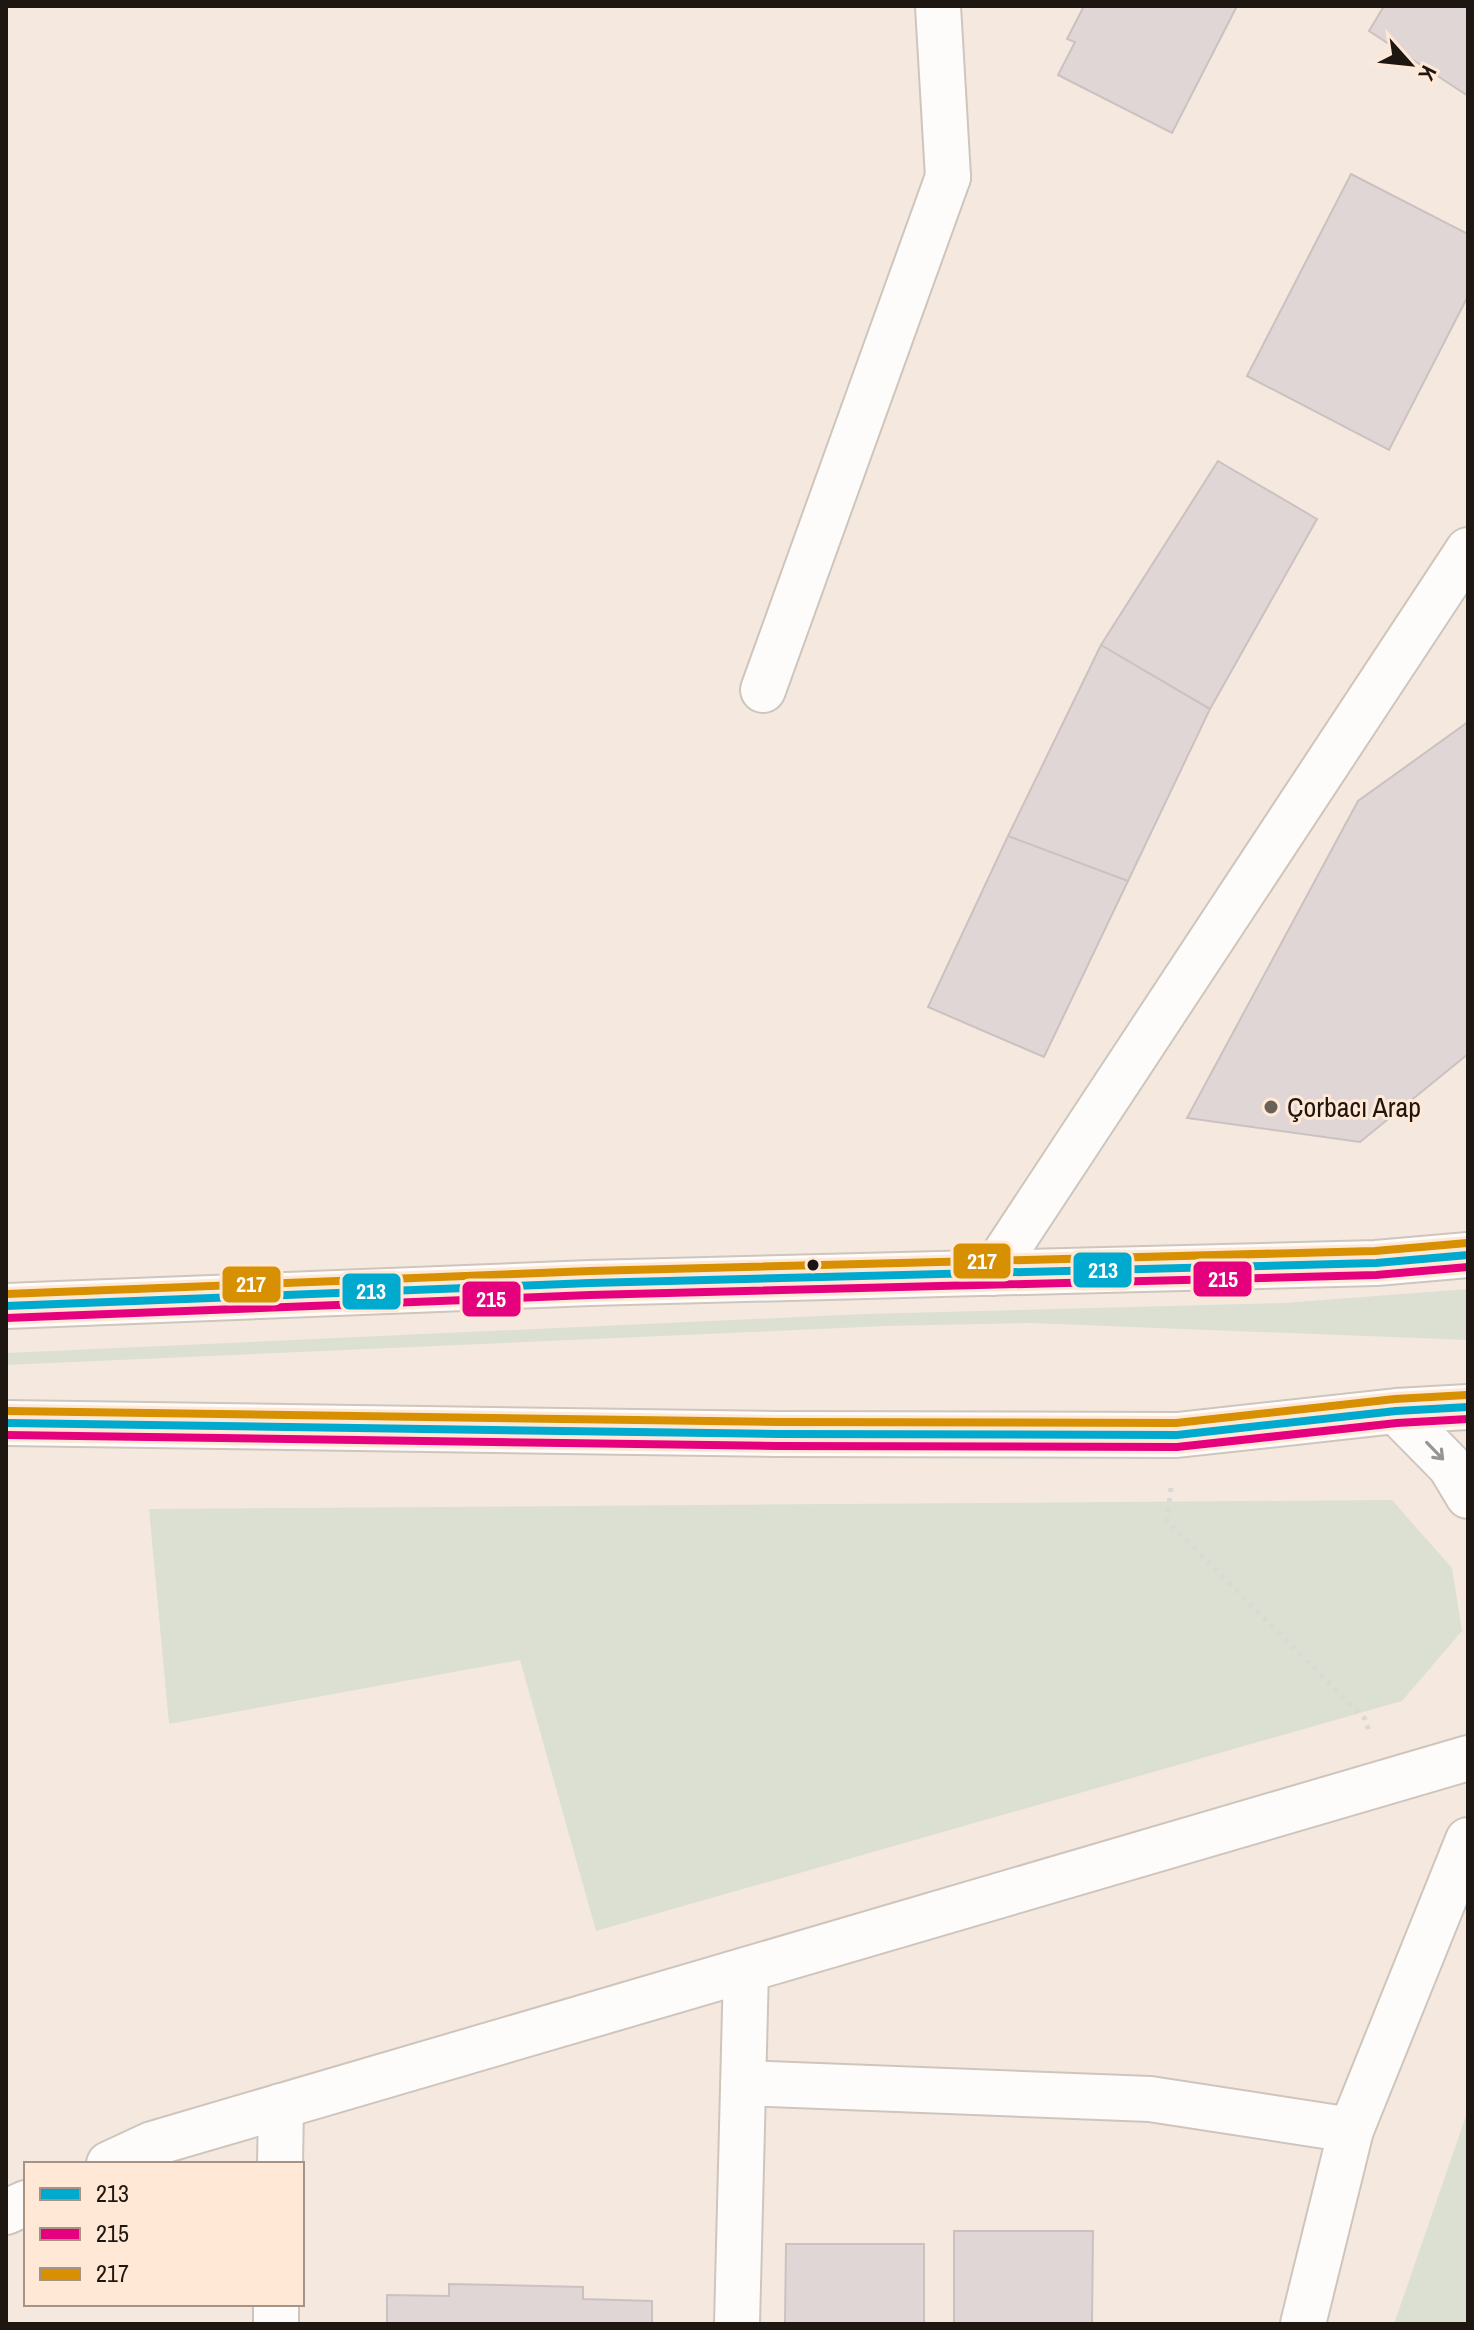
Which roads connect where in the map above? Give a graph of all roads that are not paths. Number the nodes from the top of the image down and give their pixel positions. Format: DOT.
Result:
graph roads {
  1 [pos="938,6"];
  2 [pos="1468,550"];
  3 [pos="763,690"];
  4 [pos="1468,1255"];
  5 [pos="992,1273"];
  6 [pos="6,1306"];
  7 [pos="1468,1407"];
  8 [pos="1396,1411"];
  9 [pos="6,1423"];
  10 [pos="1468,1496"];
  11 [pos="1468,1758"];
  12 [pos="1468,1840"];
  13 [pos="746,1970"];
  14 [pos="743,2083"];
  15 [pos="281,2106"];
  16 [pos="1351,2130"];
  17 [pos="113,2162"];
  18 [pos="280,2162"];
  19 [pos="737,2324"];
  20 [pos="1303,2324"];
  1 -- 3 [label="street"];
  2 -- 5 [label="street"];
  4 -- 5 [label="street"];
  5 -- 6 [label="street"];
  7 -- 8 [label="street"];
  8 -- 9 [label="street"];
  8 -- 10 [label="street, one-way"];
  11 -- 13 [label="street"];
  12 -- 16 [label="street"];
  13 -- 14 [label="street"];
  13 -- 15 [label="street"];
  14 -- 16 [label="street"];
  14 -- 19 [label="street"];
  15 -- 17 [label="street"];
  15 -- 18 [label="street"];
  16 -- 20 [label="street"];
}
